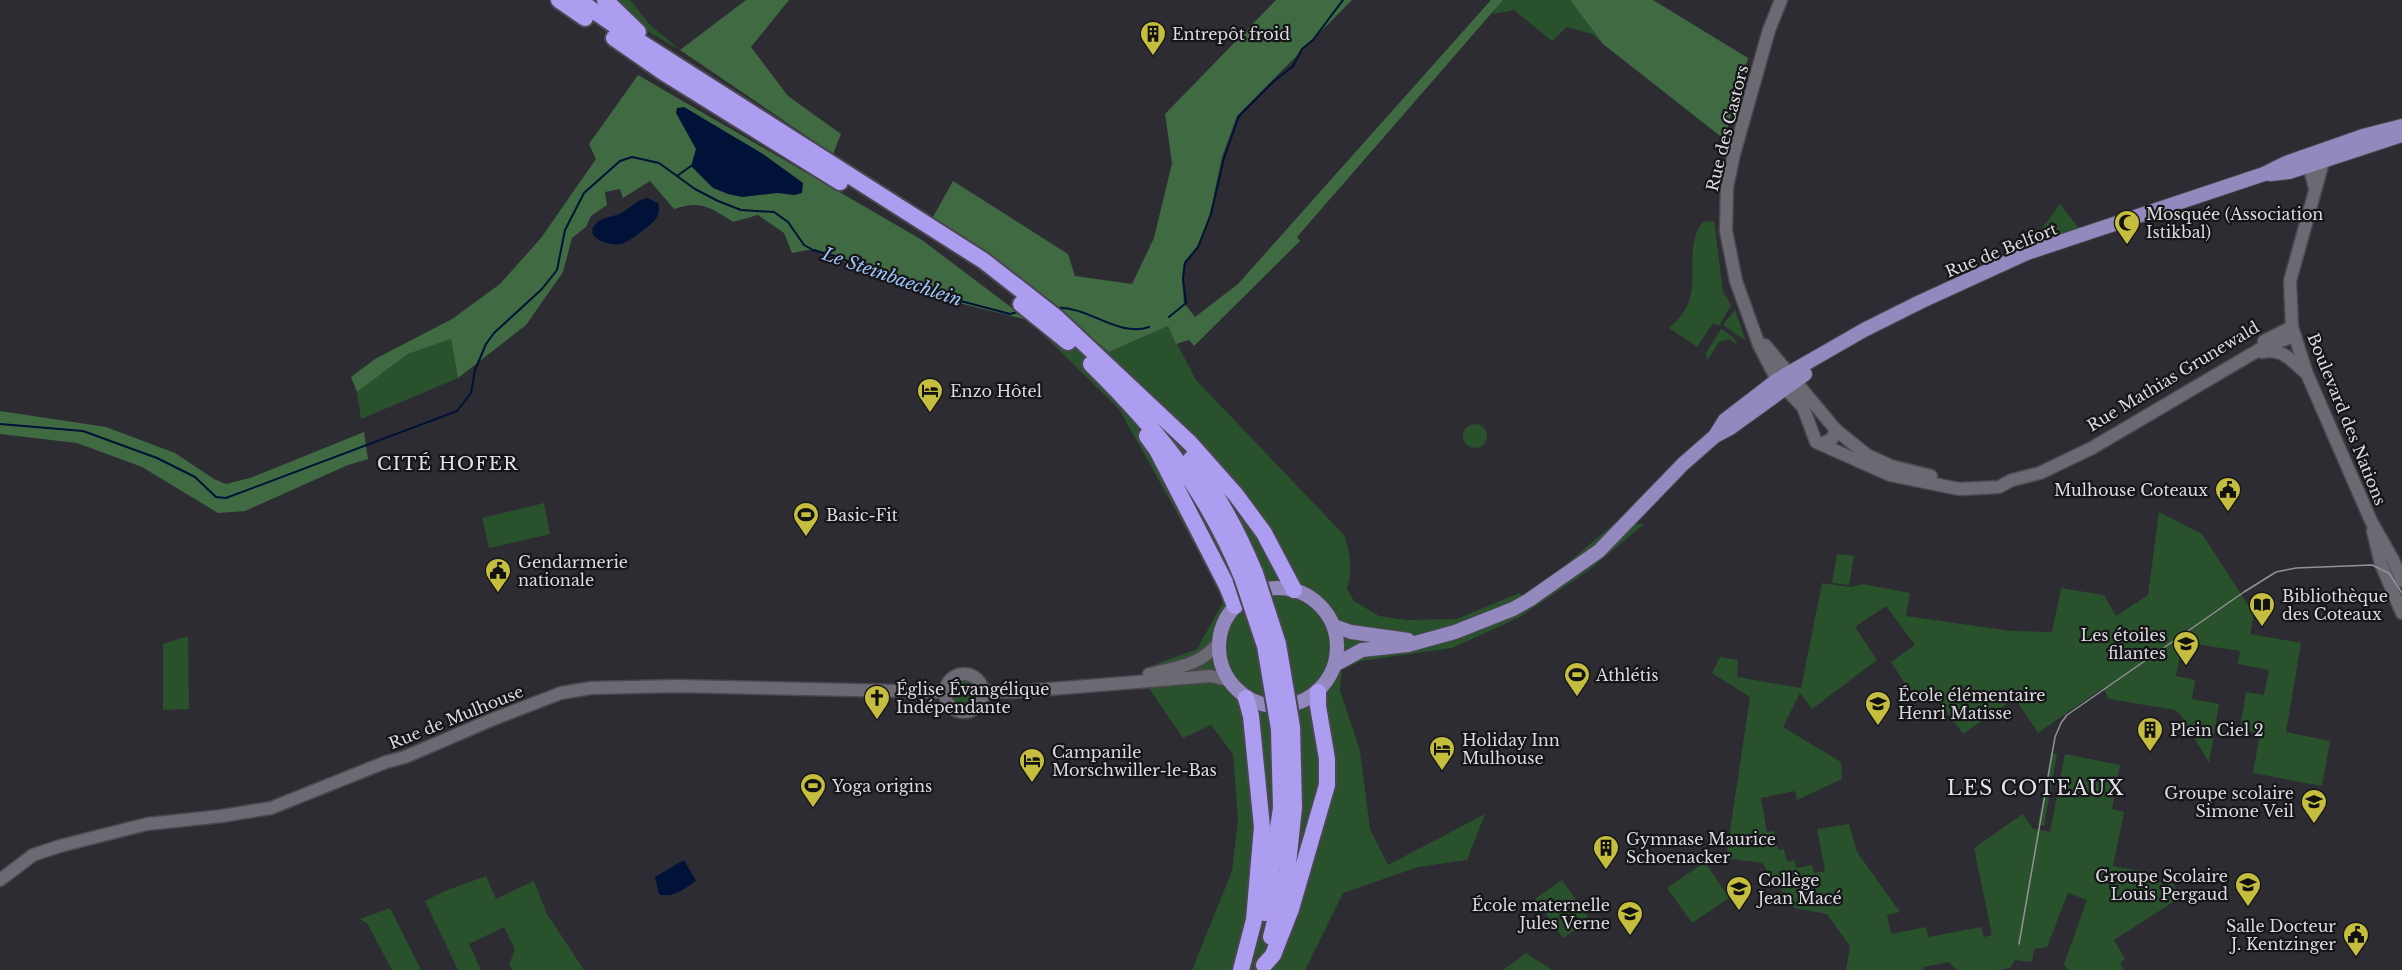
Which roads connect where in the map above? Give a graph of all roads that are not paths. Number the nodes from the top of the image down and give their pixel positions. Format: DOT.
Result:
graph roads {
  1 [pos="559,0"];
  2 [pos="578,0"];
  3 [pos="605,0"];
  4 [pos="1774,0"];
  5 [pos="1781,0"];
  6 [pos="1769,30"];
  7 [pos="671,60"];
  8 [pos="2402,126"];
  9 [pos="2402,135"];
  10 [pos="2315,161"];
  11 [pos="1742,301"];
  12 [pos="1889,318"];
  13 [pos="2293,332"];
  14 [pos="2253,356"];
  15 [pos="1810,369"];
  16 [pos="2307,374"];
  17 [pos="1783,382"];
  18 [pos="1127,391"];
  19 [pos="1819,410"];
  20 [pos="1810,426"];
  21 [pos="1833,426"];
  22 [pos="1821,444"];
  23 [pos="2073,456"];
  24 [pos="1959,484"];
  25 [pos="2371,521"];
  26 [pos="2402,581"];
  27 [pos="1294,590"];
  28 [pos="1235,606"];
  29 [pos="2402,613"];
  30 [pos="1334,626"];
  31 [pos="1419,641"];
  32 [pos="1219,642"];
  33 [pos="1336,664"];
  34 [pos="1228,680"];
  35 [pos="1089,686"];
  36 [pos="983,691"];
  37 [pos="945,692"];
  38 [pos="1318,692"];
  39 [pos="1246,698"];
  40 [pos="1286,728"];
  41 [pos="0,880"];
  42 [pos="1262,968"];
  43 [pos="1241,970"];
  44 [pos="1247,970"];
  1 -- 18 [label="highway"];
  2 -- 7 [label="highway"];
  3 -- 7 [label="highway"];
  4 -- 6 [label="main road, Rue des Castors"];
  5 -- 6 [label="main road, Rue des Castors"];
  6 -- 11 [label="main road, Rue des Castors"];
  7 -- 18 [label="highway"];
  8 -- 10 [label="main road, Rue de Belfort"];
  9 -- 10 [label="main road, Rue de Belfort"];
  10 -- 12 [label="main road, Rue de Belfort"];
  10 -- 13 [label="main road, Boulevard des Nations"];
  11 -- 17 [label="main road, Rue des Castors"];
  11 -- 17 [label="main road"];
  12 -- 15 [label="main road, Rue de Belfort"];
  12 -- 17 [label="main road, Rue de Belfort"];
  13 -- 14 [label="main road, Rue Mathias Grunewald"];
  13 -- 16 [label="main road, Boulevard des Nations"];
  13 -- 23 [label="main road, Rue Mathias Grunewald"];
  14 -- 16 [label="main road, Rue Mathias Grunewald"];
  14 -- 23 [label="main road, Rue Mathias Grunewald"];
  15 -- 17 [label="main road, Rue de Belfort"];
  15 -- 19 [label="main road, Rue Mathias Grunewald"];
  16 -- 25 [label="main road, Boulevard des Nations"];
  17 -- 19 [label="main road, Rue Mathias Grunewald"];
  17 -- 20 [label="main road"];
  17 -- 31 [label="main road, Rue de Belfort"];
  18 -- 27 [label="highway"];
  18 -- 28 [label="highway"];
  18 -- 40 [label="highway, bridge"];
  19 -- 21 [label="main road, Rue Mathias Grunewald"];
  20 -- 21 [label="main road"];
  20 -- 22 [label="main road"];
  21 -- 22 [label="main road"];
  21 -- 24 [label="main road, Rue Mathias Grunewald"];
  22 -- 24 [label="main road, Rue Mathias Grunewald"];
  23 -- 24 [label="main road, Rue Mathias Grunewald"];
  25 -- 26 [label="main road, Boulevard des Nations"];
  25 -- 29 [label="main road, Boulevard des Nations"];
  27 -- 28 [label="main road"];
  27 -- 30 [label="main road"];
  28 -- 32 [label="main road"];
  30 -- 31 [label="main road, Rue de Belfort"];
  30 -- 33 [label="main road"];
  31 -- 33 [label="main road, Rue de Belfort"];
  32 -- 34 [label="main road"];
  32 -- 35 [label="main road"];
  33 -- 38 [label="main road"];
  34 -- 35 [label="main road"];
  34 -- 39 [label="main road"];
  35 -- 36 [label="main road"];
  36 -- 37 [label="main road"];
  36 -- 37 [label="main road"];
  37 -- 41 [label="main road, Rue de Mulhouse"];
  38 -- 39 [label="main road"];
  38 -- 42 [label="highway"];
  39 -- 43 [label="highway"];
  40 -- 42 [label="highway"];
  40 -- 44 [label="highway"];
}
